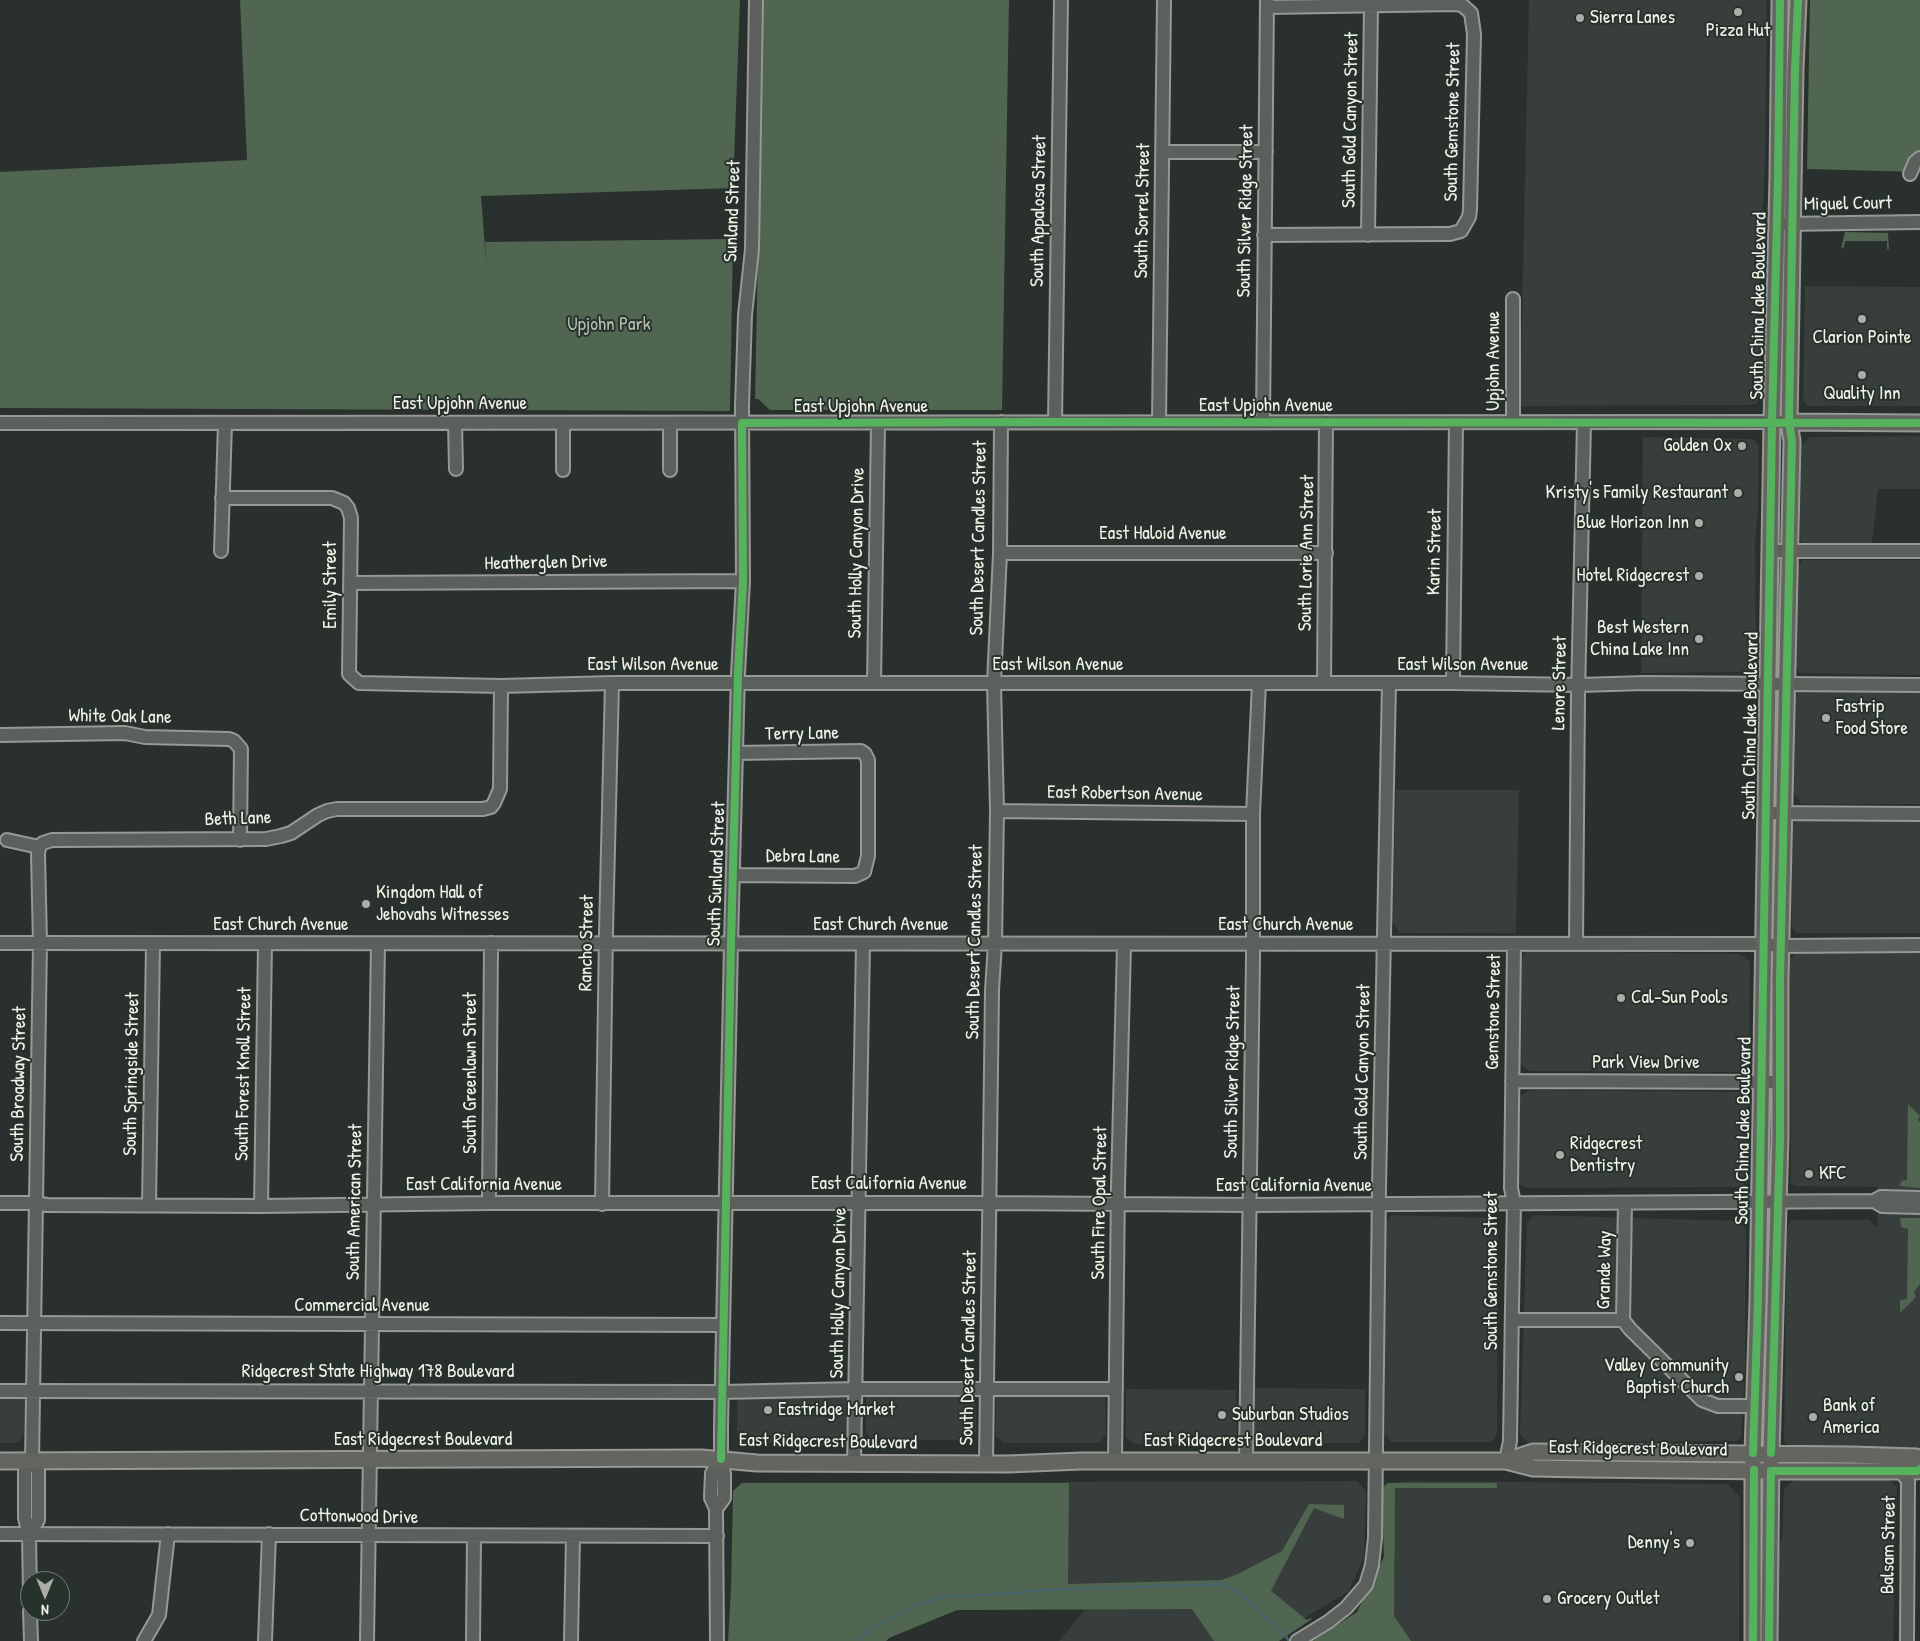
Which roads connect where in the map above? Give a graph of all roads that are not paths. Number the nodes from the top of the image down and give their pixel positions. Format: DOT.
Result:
graph roads {
  1 [pos="756,0"];
  2 [pos="1061,0"];
  3 [pos="1164,0"];
  4 [pos="1780,0"];
  5 [pos="1798,0"];
  6 [pos="1267,3"];
  7 [pos="1371,5"];
  8 [pos="1163,152"];
  9 [pos="1266,152"];
  10 [pos="1919,157"];
  11 [pos="1910,174"];
  12 [pos="1920,222"];
  13 [pos="1785,224"];
  14 [pos="1264,235"];
  15 [pos="1368,235"];
  16 [pos="1513,299"];
  17 [pos="1000,422"];
  18 [pos="1055,422"];
  19 [pos="1159,422"];
  20 [pos="1263,422"];
  21 [pos="1326,422"];
  22 [pos="1456,422"];
  23 [pos="1513,422"];
  24 [pos="1584,422"];
  25 [pos="1772,422"];
  26 [pos="1790,422"];
  27 [pos="0,423"];
  28 [pos="224,423"];
  29 [pos="455,423"];
  30 [pos="563,423"];
  31 [pos="670,423"];
  32 [pos="742,423"];
  33 [pos="1920,423"];
  34 [pos="878,424"];
  35 [pos="456,469"];
  36 [pos="563,470"];
  37 [pos="670,470"];
  38 [pos="222,498"];
  39 [pos="221,551"];
  40 [pos="1770,551"];
  41 [pos="1789,551"];
  42 [pos="1920,551"];
  43 [pos="1000,553"];
  44 [pos="1326,553"];
  45 [pos="743,581"];
  46 [pos="350,583"];
  47 [pos="350,677"];
  48 [pos="612,683"];
  49 [pos="738,683"];
  50 [pos="874,683"];
  51 [pos="994,683"];
  52 [pos="1259,683"];
  53 [pos="1324,683"];
  54 [pos="1390,683"];
  55 [pos="1453,683"];
  56 [pos="1767,684"];
  57 [pos="1787,684"];
  58 [pos="1579,685"];
  59 [pos="1920,685"];
  60 [pos="501,691"];
  61 [pos="0,735"];
  62 [pos="736,753"];
  63 [pos="997,811"];
  64 [pos="1766,813"];
  65 [pos="1784,813"];
  66 [pos="1254,814"];
  67 [pos="1920,814"];
  68 [pos="7,840"];
  69 [pos="240,840"];
  70 [pos="39,847"];
  71 [pos="866,864"];
  72 [pos="734,875"];
  73 [pos="0,943"];
  74 [pos="40,943"];
  75 [pos="265,943"];
  76 [pos="491,943"];
  77 [pos="605,943"];
  78 [pos="153,944"];
  79 [pos="378,944"];
  80 [pos="731,944"];
  81 [pos="863,944"];
  82 [pos="995,944"];
  83 [pos="1254,944"];
  84 [pos="1384,944"];
  85 [pos="1514,944"];
  86 [pos="1576,944"];
  87 [pos="1763,944"];
  88 [pos="1124,945"];
  89 [pos="1920,945"];
  90 [pos="1781,946"];
  91 [pos="1512,1081"];
  92 [pos="1780,1082"];
  93 [pos="1761,1083"];
  94 [pos="1920,1198"];
  95 [pos="1874,1201"];
  96 [pos="1759,1202"];
  97 [pos="1778,1202"];
  98 [pos="0,1203"];
  99 [pos="35,1203"];
  100 [pos="489,1203"];
  101 [pos="989,1203"];
  102 [pos="1118,1203"];
  103 [pos="1625,1203"];
  104 [pos="373,1204"];
  105 [pos="602,1204"];
  106 [pos="726,1204"];
  107 [pos="859,1204"];
  108 [pos="1380,1204"];
  109 [pos="1514,1204"];
  110 [pos="149,1205"];
  111 [pos="1250,1205"];
  112 [pos="262,1206"];
  113 [pos="1920,1207"];
  114 [pos="1512,1320"];
  115 [pos="1623,1320"];
  116 [pos="0,1323"];
  117 [pos="33,1323"];
  118 [pos="372,1325"];
  119 [pos="723,1325"];
  120 [pos="856,1389"];
  121 [pos="1116,1389"];
  122 [pos="370,1390"];
  123 [pos="987,1390"];
  124 [pos="0,1391"];
  125 [pos="33,1391"];
  126 [pos="722,1392"];
  127 [pos="1756,1406"];
  128 [pos="1753,1453"];
  129 [pos="1771,1453"];
  130 [pos="1890,1456"];
  131 [pos="721,1459"];
  132 [pos="1920,1460"];
  133 [pos="0,1461"];
  134 [pos="32,1461"];
  135 [pos="369,1461"];
  136 [pos="1115,1461"];
  137 [pos="1246,1461"];
  138 [pos="1376,1461"];
  139 [pos="1506,1461"];
  140 [pos="854,1463"];
  141 [pos="986,1463"];
  142 [pos="1920,1469"];
  143 [pos="1754,1470"];
  144 [pos="1771,1470"];
  145 [pos="1901,1470"];
  146 [pos="0,1534"];
  147 [pos="168,1534"];
  148 [pos="269,1534"];
  149 [pos="29,1535"];
  150 [pos="368,1536"];
  151 [pos="573,1536"];
  152 [pos="717,1536"];
  153 [pos="474,1537"];
  154 [pos="1914,1564"];
  155 [pos="30,1571"];
  156 [pos="30,1621"];
  157 [pos="30,1641"];
  158 [pos="144,1641"];
  159 [pos="265,1641"];
  160 [pos="367,1641"];
  161 [pos="473,1641"];
  162 [pos="571,1641"];
  163 [pos="716,1641"];
  164 [pos="1297,1641"];
  165 [pos="1753,1641"];
  166 [pos="1769,1641"];
  167 [pos="1907,1641"];
  1 -- 32 [label="street, Sunland Street"];
  2 -- 18 [label="street, South Appalosa Street"];
  3 -- 8 [label="street, South Sorrel Street"];
  4 -- 13 [label="main road, South China Lake Boulevard"];
  5 -- 13 [label="main road, South China Lake Boulevard"];
  6 -- 7 [label="street"];
  6 -- 9 [label="street, South Silver Ridge Street"];
  7 -- 15 [label="street, South Gold Canyon Street"];
  7 -- 15 [label="street, South Gemstone Street"];
  8 -- 9 [label="street"];
  8 -- 19 [label="street, South Sorrel Street"];
  9 -- 14 [label="street, South Silver Ridge Street"];
  10 -- 11 [label="street"];
  12 -- 13 [label="street, Miguel Court"];
  13 -- 25 [label="main road, South China Lake Boulevard"];
  13 -- 26 [label="main road, South China Lake Boulevard"];
  14 -- 15 [label="street"];
  14 -- 20 [label="street, South Silver Ridge Street"];
  16 -- 23 [label="street, Upjohn Avenue"];
  17 -- 18 [label="street, East Upjohn Avenue"];
  17 -- 34 [label="street, East Upjohn Avenue"];
  17 -- 43 [label="street, South Desert Candles Street"];
  18 -- 19 [label="street, East Upjohn Avenue"];
  19 -- 20 [label="street, East Upjohn Avenue"];
  20 -- 21 [label="street, East Upjohn Avenue"];
  21 -- 22 [label="street, East Upjohn Avenue"];
  21 -- 44 [label="street, South Lorie Ann Street"];
  22 -- 23 [label="street, East Upjohn Avenue"];
  22 -- 55 [label="street, Karin Street"];
  23 -- 24 [label="street, East Upjohn Avenue"];
  24 -- 25 [label="street, East Upjohn Avenue"];
  24 -- 58 [label="street, Lenore Street"];
  25 -- 26 [label="street, East Upjohn Avenue"];
  25 -- 40 [label="main road, South China Lake Boulevard"];
  26 -- 33 [label="main road"];
  26 -- 41 [label="main road, South China Lake Boulevard"];
  27 -- 28 [label="street, East Upjohn Avenue"];
  28 -- 29 [label="street, East Upjohn Avenue"];
  28 -- 38 [label="street"];
  29 -- 30 [label="street, East Upjohn Avenue"];
  29 -- 35 [label="street"];
  30 -- 31 [label="street, East Upjohn Avenue"];
  30 -- 36 [label="street"];
  31 -- 32 [label="street, East Upjohn Avenue"];
  31 -- 37 [label="street"];
  32 -- 34 [label="street, East Upjohn Avenue"];
  32 -- 45 [label="street, South Sunland Street"];
  34 -- 50 [label="street, South Holly Canyon Drive"];
  38 -- 39 [label="street"];
  38 -- 46 [label="street, Emily Street"];
  40 -- 41 [label="street"];
  40 -- 56 [label="main road, South China Lake Boulevard"];
  41 -- 42 [label="street"];
  41 -- 57 [label="main road, South China Lake Boulevard"];
  43 -- 44 [label="street, East Haloid Avenue"];
  43 -- 51 [label="street, South Desert Candles Street"];
  44 -- 53 [label="street, South Lorie Ann Street"];
  45 -- 46 [label="street, Heatherglen Drive"];
  45 -- 49 [label="street, South Sunland Street"];
  46 -- 47 [label="street, Emily Street"];
  47 -- 60 [label="street, East Wilson Avenue"];
  48 -- 49 [label="street, East Wilson Avenue"];
  48 -- 60 [label="street, East Wilson Avenue"];
  48 -- 77 [label="street, Rancho Street"];
  49 -- 50 [label="street, East Wilson Avenue"];
  49 -- 62 [label="street, South Sunland Street"];
  50 -- 51 [label="street, East Wilson Avenue"];
  51 -- 52 [label="street, East Wilson Avenue"];
  51 -- 63 [label="street, South Desert Candles Street"];
  52 -- 53 [label="street, East Wilson Avenue"];
  52 -- 66 [label="street, South Silver Ridge Street"];
  53 -- 54 [label="street, East Wilson Avenue"];
  54 -- 55 [label="street, East Wilson Avenue"];
  54 -- 84 [label="street, South Gold Canyon Street"];
  55 -- 58 [label="street, East Wilson Avenue"];
  56 -- 57 [label="street, South China Lake Boulevard"];
  56 -- 58 [label="street, East Wilson Avenue"];
  56 -- 64 [label="main road, South China Lake Boulevard"];
  57 -- 59 [label="street"];
  57 -- 65 [label="main road, South China Lake Boulevard"];
  58 -- 86 [label="street, Lenore Street"];
  60 -- 69 [label="street, Beth Lane"];
  61 -- 69 [label="street, White Oak Lane"];
  62 -- 71 [label="street, Terry Lane"];
  62 -- 72 [label="street, South Sunland Street"];
  63 -- 66 [label="street, East Robertson Avenue"];
  63 -- 82 [label="street, South Desert Candles Street"];
  64 -- 65 [label="street"];
  64 -- 87 [label="main road, South China Lake Boulevard"];
  65 -- 67 [label="street"];
  65 -- 90 [label="main road, South China Lake Boulevard"];
  66 -- 83 [label="street, South Silver Ridge Street"];
  68 -- 70 [label="street, Beth Lane"];
  69 -- 70 [label="street, Beth Lane"];
  70 -- 74 [label="street, South Broadway Street"];
  71 -- 72 [label="street, Debra Lane"];
  72 -- 80 [label="street, South Sunland Street"];
  73 -- 74 [label="street, East Church Avenue"];
  74 -- 78 [label="street, East Church Avenue"];
  74 -- 99 [label="street, South Broadway Street"];
  75 -- 78 [label="street, East Church Avenue"];
  75 -- 79 [label="street, East Church Avenue"];
  75 -- 112 [label="street, South Forest Knoll Street"];
  76 -- 77 [label="street, East Church Avenue"];
  76 -- 79 [label="street, East Church Avenue"];
  76 -- 100 [label="street, South Greenlawn Street"];
  77 -- 80 [label="street, East Church Avenue"];
  77 -- 105 [label="street, Rancho Street"];
  78 -- 110 [label="street, South Springside Street"];
  79 -- 104 [label="street, South American Street"];
  80 -- 81 [label="street, East Church Avenue"];
  80 -- 106 [label="street, South Sunland Street"];
  81 -- 82 [label="street, East Church Avenue"];
  81 -- 107 [label="street, South Holly Canyon Drive"];
  82 -- 88 [label="street, East Church Avenue"];
  82 -- 101 [label="street, South Desert Candles Street"];
  83 -- 84 [label="street, East Church Avenue"];
  83 -- 88 [label="street, East Church Avenue"];
  83 -- 111 [label="street, South Silver Ridge Street"];
  84 -- 85 [label="street, East Church Avenue"];
  84 -- 108 [label="street, South Gold Canyon Street"];
  85 -- 86 [label="street, East Church Avenue"];
  85 -- 91 [label="street, Gemstone Street"];
  86 -- 87 [label="street, East Church Avenue"];
  87 -- 90 [label="street, East Church Avenue"];
  87 -- 93 [label="main road, South China Lake Boulevard"];
  88 -- 102 [label="street, South Fire Opal Street"];
  89 -- 90 [label="street, East Church Avenue"];
  90 -- 92 [label="main road, South China Lake Boulevard"];
  91 -- 93 [label="street, Park View Drive"];
  91 -- 109 [label="street, South Gemstone Street"];
  92 -- 93 [label="street, Park View Drive"];
  92 -- 97 [label="main road, South China Lake Boulevard"];
  93 -- 96 [label="main road, South China Lake Boulevard"];
  94 -- 95 [label="street"];
  95 -- 97 [label="street, East California Avenue"];
  95 -- 113 [label="street"];
  96 -- 97 [label="street, East California Avenue"];
  96 -- 103 [label="street, East California Avenue"];
  96 -- 127 [label="main road, South China Lake Boulevard"];
  97 -- 129 [label="main road, South China Lake Boulevard"];
  98 -- 99 [label="street, East California Avenue"];
  99 -- 110 [label="street, East California Avenue"];
  99 -- 117 [label="street, South Broadway Street"];
  100 -- 104 [label="street, East California Avenue"];
  100 -- 105 [label="street, East California Avenue"];
  101 -- 102 [label="street, East California Avenue"];
  101 -- 107 [label="street, East California Avenue"];
  101 -- 123 [label="street, South Desert Candles Street"];
  102 -- 111 [label="street, East California Avenue"];
  102 -- 121 [label="street, South Fire Opal Street"];
  103 -- 109 [label="street, East California Avenue"];
  103 -- 115 [label="street, Grande Way"];
  104 -- 112 [label="street, East California Avenue"];
  104 -- 118 [label="street, South American Street"];
  105 -- 106 [label="street, East California Avenue"];
  106 -- 107 [label="street, East California Avenue"];
  106 -- 119 [label="street, South Sunland Street"];
  107 -- 120 [label="street, South Holly Canyon Drive"];
  108 -- 109 [label="street, East California Avenue"];
  108 -- 111 [label="street, East California Avenue"];
  108 -- 138 [label="street, South Gold Canyon Street"];
  109 -- 114 [label="street, South Gemstone Street"];
  110 -- 112 [label="street, East California Avenue"];
  111 -- 137 [label="street, South Silver Ridge Street"];
  114 -- 115 [label="street"];
  114 -- 139 [label="street, South Gemstone Street"];
  115 -- 127 [label="street, Grande Way"];
  116 -- 117 [label="street, Commercial Avenue"];
  117 -- 118 [label="street, Commercial Avenue"];
  117 -- 125 [label="street, South Broadway Street"];
  118 -- 119 [label="street, Commercial Avenue"];
  118 -- 122 [label="street, South American Street"];
  119 -- 126 [label="street"];
  120 -- 123 [label="street, Ridgecrest State Highway 178 Boulevard"];
  120 -- 126 [label="street, Ridgecrest State Highway 178 Boulevard"];
  120 -- 140 [label="street, South Holly Canyon Drive"];
  121 -- 123 [label="street, Ridgecrest State Highway 178 Boulevard"];
  121 -- 136 [label="street, South Fire Opal Street"];
  122 -- 125 [label="street, Ridgecrest State Highway 178 Boulevard"];
  122 -- 126 [label="street, Ridgecrest State Highway 178 Boulevard"];
  122 -- 135 [label="street, South American Street"];
  123 -- 141 [label="street, South Desert Candles Street"];
  124 -- 125 [label="street, Ridgecrest State Highway 178 Boulevard"];
  125 -- 134 [label="street, South Broadway Street"];
  126 -- 131 [label="street"];
  127 -- 128 [label="main road, South China Lake Boulevard"];
  128 -- 129 [label="main road, East Ridgecrest Boulevard"];
  128 -- 139 [label="main road, East Ridgecrest Boulevard"];
  128 -- 143 [label="main road, South China Lake Boulevard"];
  129 -- 130 [label="main road, East Ridgecrest Boulevard"];
  129 -- 144 [label="main road, South China Lake Boulevard"];
  130 -- 132 [label="main road, East Ridgecrest Boulevard"];
  130 -- 145 [label="street, Balsam Street"];
  131 -- 135 [label="main road, East Ridgecrest Boulevard"];
  131 -- 140 [label="main road, East Ridgecrest Boulevard"];
  131 -- 152 [label="street"];
  133 -- 134 [label="main road, East Ridgecrest Boulevard"];
  134 -- 135 [label="main road, East Ridgecrest Boulevard"];
  134 -- 149 [label="street, South Broadway Street"];
  135 -- 150 [label="street, South American Street"];
  136 -- 137 [label="main road, East Ridgecrest Boulevard"];
  136 -- 141 [label="main road, East Ridgecrest Boulevard"];
  137 -- 138 [label="main road, East Ridgecrest Boulevard"];
  138 -- 139 [label="main road, East Ridgecrest Boulevard"];
  138 -- 164 [label="street, South Gold Canyon Street"];
  139 -- 143 [label="main road, East Ridgecrest Boulevard"];
  140 -- 141 [label="main road, East Ridgecrest Boulevard"];
  142 -- 145 [label="main road, East Ridgecrest Boulevard"];
  143 -- 144 [label="main road, East Ridgecrest Boulevard"];
  143 -- 165 [label="main road, South China Lake Boulevard"];
  144 -- 145 [label="main road, East Ridgecrest Boulevard"];
  144 -- 166 [label="main road, South China Lake Boulevard"];
  145 -- 154 [label="street, Balsam Street"];
  146 -- 149 [label="street, Cottonwood Drive"];
  147 -- 148 [label="street, Cottonwood Drive"];
  147 -- 149 [label="street, Cottonwood Drive"];
  147 -- 158 [label="street"];
  148 -- 150 [label="street, Cottonwood Drive"];
  148 -- 159 [label="street"];
  149 -- 155 [label="street"];
  150 -- 153 [label="street, Cottonwood Drive"];
  150 -- 160 [label="street, South American Street"];
  151 -- 152 [label="street, Cottonwood Drive"];
  151 -- 153 [label="street, Cottonwood Drive"];
  151 -- 162 [label="street"];
  152 -- 163 [label="street"];
  153 -- 161 [label="street"];
  154 -- 167 [label="street, Balsam Street"];
  156 -- 157 [label="street"];
}
